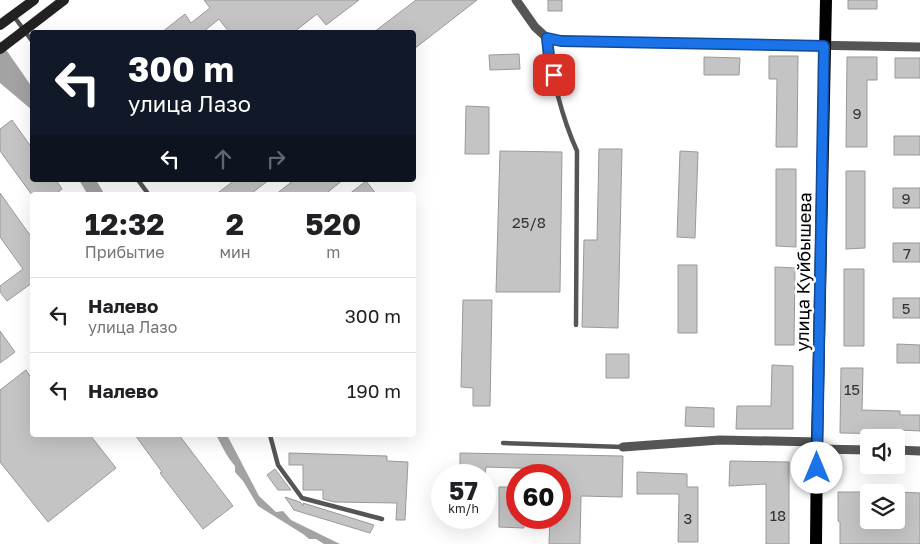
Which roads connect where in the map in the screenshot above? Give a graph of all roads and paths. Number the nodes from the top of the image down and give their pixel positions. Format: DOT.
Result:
graph roads {
  1 [pos="34,0"];
  2 [pos="64,0"];
  3 [pos="516,0"];
  4 [pos="826,0"];
  5 [pos="13,15"];
  6 [pos="0,25"];
  7 [pos="24,30"];
  8 [pos="30,38"];
  9 [pos="547,38"];
  10 [pos="824,46"];
  11 [pos="920,47"];
  12 [pos="0,49"];
  13 [pos="576,326"];
  14 [pos="271,437"];
  15 [pos="504,444"];
  16 [pos="817,446"];
  17 [pos="623,447"];
  18 [pos="860,449"];
  19 [pos="905,450"];
  20 [pos="920,451"];
  21 [pos="382,519"];
  22 [pos="816,544"];
  1 -- 5 [label="main road"];
  2 -- 7 [label="main road"];
  3 -- 9 [label="street"];
  4 -- 10 [label="main road, улица Куйбышева"];
  5 -- 6 [label="main road"];
  5 -- 7 [label="lane"];
  7 -- 8 [label="lane"];
  7 -- 12 [label="main road"];
  9 -- 10 [label="street"];
  9 -- 13 [label="lane"];
  10 -- 11 [label="street"];
  10 -- 16 [label="main road, улица Куйбышева"];
  14 -- 21 [label="lane"];
  15 -- 17 [label="lane"];
  16 -- 17 [label="street"];
  16 -- 18 [label="street"];
  16 -- 22 [label="main road, улица Куйбышева"];
  19 -- 20 [label="street"];
}
